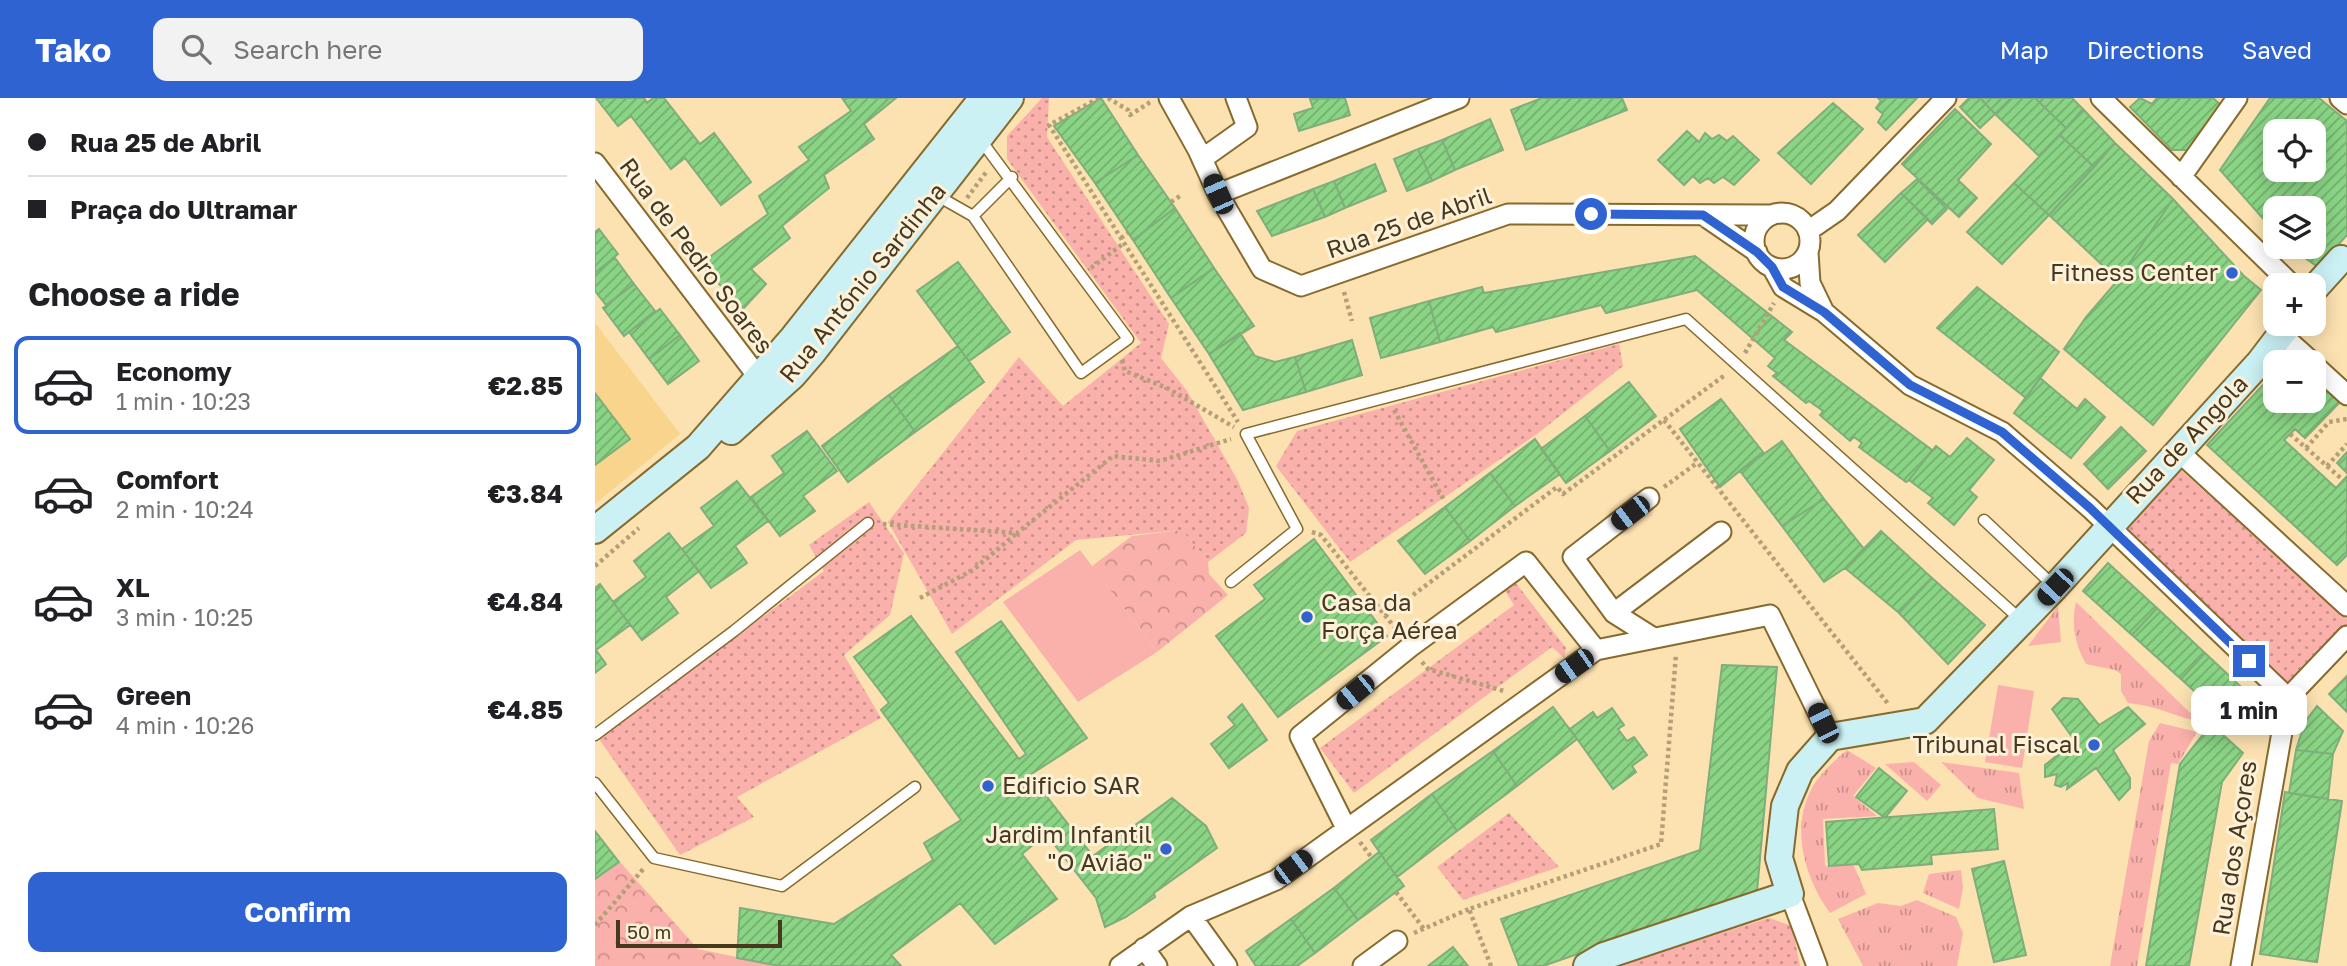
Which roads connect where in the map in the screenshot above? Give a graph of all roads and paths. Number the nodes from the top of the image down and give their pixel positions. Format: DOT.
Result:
graph roads {
  1 [pos="982,98"];
  2 [pos="1010,98"];
  3 [pos="1099,98"];
  4 [pos="1108,98"];
  5 [pos="1157,98"];
  6 [pos="1169,98"];
  7 [pos="1236,98"];
  8 [pos="1459,98"];
  9 [pos="1946,98"];
  10 [pos="2101,98"];
  11 [pos="2237,98"];
  12 [pos="2340,98"];
  13 [pos="2347,104"];
  14 [pos="979,137"];
  15 [pos="1202,159"];
  16 [pos="595,163"];
  17 [pos="1011,177"];
  18 [pos="2181,177"];
  19 [pos="935,194"];
  20 [pos="1218,194"];
  21 [pos="1180,196"];
  22 [pos="1171,202"];
  23 [pos="1703,215"];
  24 [pos="1771,215"];
  25 [pos="973,216"];
  26 [pos="1808,230"];
  27 [pos="1128,233"];
  28 [pos="1123,241"];
  29 [pos="1757,252"];
  30 [pos="1808,252"];
  31 [pos="2345,259"];
  32 [pos="1772,267"];
  33 [pos="1339,273"];
  34 [pos="2280,273"];
  35 [pos="1082,275"];
  36 [pos="2326,277"];
  37 [pos="1783,287"];
  38 [pos="1824,312"];
  39 [pos="1352,321"];
  40 [pos="2280,336"];
  41 [pos="2292,336"];
  42 [pos="1118,346"];
  43 [pos="2303,350"];
  44 [pos="1738,366"];
  45 [pos="793,375"];
  46 [pos="2326,375"];
  47 [pos="759,379"];
  48 [pos="2347,395"];
  49 [pos="1387,397"];
  50 [pos="2347,419"];
  51 [pos="1664,420"];
  52 [pos="1246,434"];
  53 [pos="2290,434"];
  54 [pos="2347,444"];
  55 [pos="698,447"];
  56 [pos="2306,448"];
  57 [pos="2177,450"];
  58 [pos="1697,463"];
  59 [pos="2326,466"];
  60 [pos="2343,480"];
  61 [pos="1649,498"];
  62 [pos="1445,502"];
  63 [pos="1984,520"];
  64 [pos="868,523"];
  65 [pos="2108,525"];
  66 [pos="1297,529"];
  67 [pos="595,530"];
  68 [pos="1721,532"];
  69 [pos="1017,533"];
  70 [pos="1231,582"];
  71 [pos="2055,587"];
  72 [pos="2343,593"];
  73 [pos="920,598"];
  74 [pos="1614,613"];
  75 [pos="1385,616"];
  76 [pos="2022,622"];
  77 [pos="1678,632"];
  78 [pos="2347,636"];
  79 [pos="1652,637"];
  80 [pos="1410,647"];
  81 [pos="1596,650"];
  82 [pos="1528,698"];
  83 [pos="2288,698"];
  84 [pos="1906,726"];
  85 [pos="595,735"];
  86 [pos="1830,737"];
  87 [pos="595,783"];
  88 [pos="915,787"];
  89 [pos="1346,828"];
  90 [pos="654,858"];
  91 [pos="1396,892"];
  92 [pos="1790,894"];
  93 [pos="1469,909"];
  94 [pos="1191,916"];
  95 [pos="595,925"];
  96 [pos="1424,929"];
  97 [pos="1397,941"];
  98 [pos="1144,948"];
  99 [pos="1120,966"];
  100 [pos="1157,966"];
  101 [pos="1227,966"];
  102 [pos="1363,966"];
  103 [pos="1491,966"];
  104 [pos="1587,966"];
  105 [pos="1817,966"];
  106 [pos="2241,966"];
  1 -- 47 [label="main road, Rua António Sardinha"];
  2 -- 14 [label="main road, Rua António Sardinha"];
  3 -- 28 [label="path"];
  4 -- 5 [label="path"];
  6 -- 15 [label="street, Rua 25 de Abril"];
  7 -- 15 [label="street"];
  8 -- 20 [label="street"];
  9 -- 26 [label="street"];
  10 -- 18 [label="street"];
  11 -- 18 [label="street"];
  12 -- 13 [label="street"];
  14 -- 17 [label="lane"];
  14 -- 19 [label="main road, Rua António Sardinha"];
  15 -- 20 [label="street, Rua 25 de Abril"];
  16 -- 47 [label="street, Rua de Pedro Soares"];
  17 -- 25 [label="lane"];
  17 -- 35 [label="lane"];
  18 -- 34 [label="street"];
  19 -- 25 [label="lane"];
  19 -- 45 [label="main road, Rua António Sardinha"];
  20 -- 33 [label="street, Rua 25 de Abril"];
  21 -- 22 [label="path"];
  23 -- 24 [label="street, Rua 25 de Abril"];
  23 -- 29 [label="street"];
  23 -- 33 [label="street, Rua 25 de Abril"];
  24 -- 26 [label="street"];
  24 -- 29 [label="street"];
  25 -- 42 [label="lane"];
  26 -- 30 [label="street"];
  27 -- 28 [label="path"];
  28 -- 35 [label="path"];
  28 -- 52 [label="path"];
  29 -- 32 [label="street"];
  30 -- 32 [label="street"];
  30 -- 38 [label="street"];
  31 -- 36 [label="main road"];
  32 -- 37 [label="street"];
  33 -- 39 [label="path"];
  35 -- 42 [label="lane"];
  37 -- 38 [label="street"];
  37 -- 44 [label="path"];
  38 -- 65 [label="street"];
  40 -- 57 [label="main road, Rua de Angola"];
  41 -- 43 [label="street"];
  42 -- 52 [label="path"];
  44 -- 49 [label="lane"];
  44 -- 51 [label="path"];
  44 -- 76 [label="lane"];
  45 -- 47 [label="street"];
  45 -- 55 [label="main road, Rua António Sardinha"];
  46 -- 48 [label="street"];
  47 -- 55 [label="main road, Rua António Sardinha"];
  49 -- 52 [label="lane"];
  49 -- 62 [label="path"];
  50 -- 56 [label="path"];
  51 -- 58 [label="path"];
  51 -- 75 [label="path"];
  52 -- 66 [label="lane"];
  52 -- 69 [label="path"];
  53 -- 56 [label="path"];
  54 -- 59 [label="path"];
  55 -- 67 [label="main road, Rua António Sardinha"];
  56 -- 59 [label="path"];
  57 -- 65 [label="main road, Rua de Angola"];
  57 -- 72 [label="street"];
  58 -- 61 [label="path"];
  58 -- 84 [label="path"];
  59 -- 60 [label="path"];
  61 -- 74 [label="street"];
  63 -- 71 [label="lane"];
  64 -- 69 [label="path"];
  64 -- 85 [label="lane"];
  65 -- 71 [label="main road, Rua de Angola"];
  65 -- 83 [label="street"];
  66 -- 70 [label="lane"];
  66 -- 75 [label="path"];
  68 -- 74 [label="street"];
  69 -- 73 [label="path"];
  71 -- 76 [label="main road, Rua de Angola"];
  74 -- 79 [label="street"];
  75 -- 80 [label="path"];
  76 -- 84 [label="main road, Rua de Angola"];
  77 -- 79 [label="street"];
  77 -- 86 [label="street"];
  77 -- 93 [label="path"];
  78 -- 83 [label="street"];
  79 -- 81 [label="street"];
  80 -- 81 [label="street"];
  80 -- 82 [label="path"];
  80 -- 89 [label="street"];
  81 -- 82 [label="street"];
  82 -- 89 [label="street"];
  83 -- 106 [label="street, Rua dos Açores"];
  84 -- 86 [label="main road, Rua de Angola"];
  86 -- 92 [label="main road"];
  87 -- 90 [label="lane"];
  88 -- 90 [label="lane"];
  89 -- 94 [label="street"];
  90 -- 95 [label="path"];
  91 -- 96 [label="path"];
  92 -- 104 [label="main road"];
  92 -- 105 [label="street"];
  93 -- 96 [label="path"];
  93 -- 103 [label="path"];
  94 -- 98 [label="street"];
  94 -- 101 [label="street"];
  96 -- 97 [label="path"];
  97 -- 102 [label="street"];
  98 -- 99 [label="street"];
  98 -- 100 [label="street"];
}
